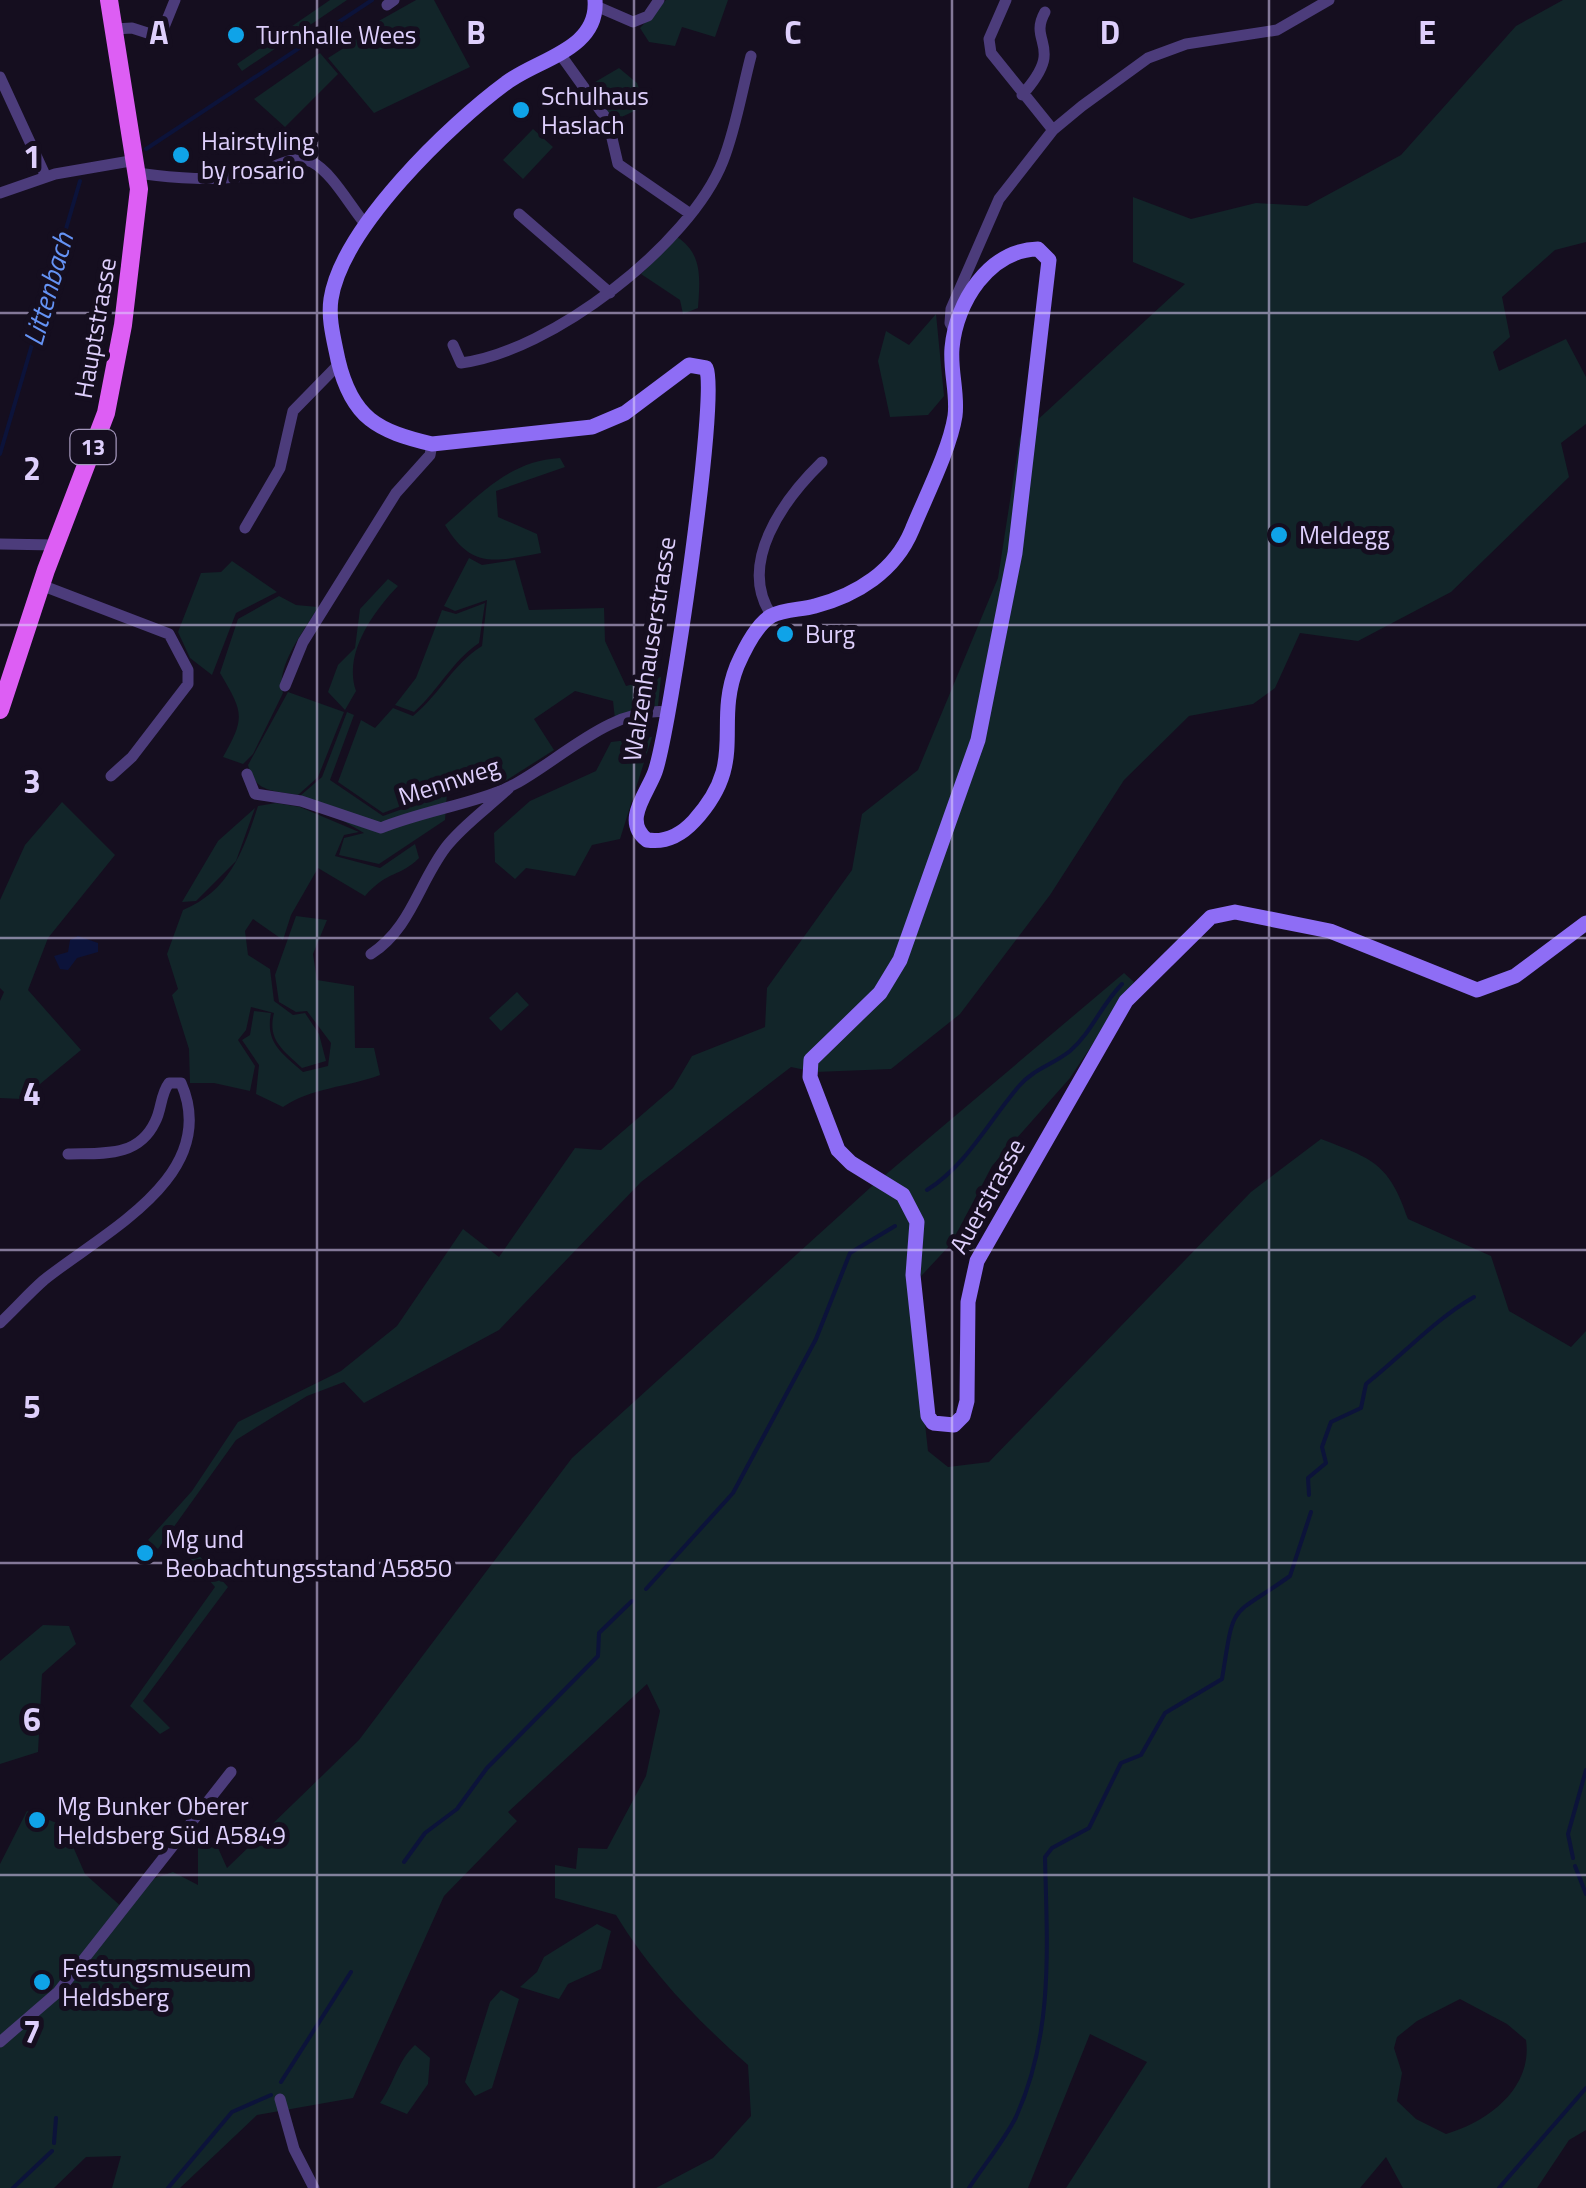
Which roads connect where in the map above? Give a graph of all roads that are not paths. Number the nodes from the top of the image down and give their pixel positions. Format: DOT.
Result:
graph roads {
  1 [pos="108,0"];
  2 [pos="175,0"];
  3 [pos="659,0"];
  4 [pos="1006,0"];
  5 [pos="1330,0"];
  6 [pos="596,3"];
  7 [pos="1045,12"];
  8 [pos="116,29"];
  9 [pos="560,54"];
  10 [pos="751,56"];
  11 [pos="0,77"];
  12 [pos="1022,95"];
  13 [pos="1053,130"];
  14 [pos="137,166"];
  15 [pos="46,177"];
  16 [pos="0,193"];
  17 [pos="689,213"];
  18 [pos="519,214"];
  19 [pos="367,226"];
  20 [pos="610,293"];
  21 [pos="956,331"];
  22 [pos="453,346"];
  23 [pos="339,364"];
  24 [pos="432,444"];
  25 [pos="822,462"];
  26 [pos="245,528"];
  27 [pos="0,544"];
  28 [pos="55,545"];
  29 [pos="41,585"];
  30 [pos="772,616"];
  31 [pos="284,686"];
  32 [pos="0,710"];
  33 [pos="668,712"];
  34 [pos="247,774"];
  35 [pos="111,776"];
  36 [pos="512,786"];
  37 [pos="1586,923"];
  38 [pos="371,954"];
  39 [pos="68,1154"];
  40 [pos="0,1323"];
  41 [pos="230,1772"];
  42 [pos="0,2042"];
  43 [pos="280,2100"];
  44 [pos="314,2188"];
  1 -- 8 [label="main road, Hauptstrasse / 13"];
  2 -- 8 [label="street"];
  3 -- 6 [label="street"];
  4 -- 12 [label="street"];
  5 -- 13 [label="street"];
  6 -- 9 [label="street, Walzenhauserstrasse"];
  7 -- 12 [label="street"];
  8 -- 14 [label="main road, Hauptstrasse / 13"];
  9 -- 17 [label="street"];
  9 -- 19 [label="street, Walzenhauserstrasse"];
  10 -- 17 [label="street"];
  11 -- 15 [label="street"];
  12 -- 13 [label="street"];
  13 -- 21 [label="street"];
  14 -- 15 [label="street"];
  14 -- 19 [label="street"];
  14 -- 28 [label="main road, Hauptstrasse / 13"];
  15 -- 16 [label="street"];
  17 -- 20 [label="street"];
  18 -- 20 [label="street"];
  19 -- 23 [label="street, Walzenhauserstrasse"];
  20 -- 22 [label="street"];
  21 -- 30 [label="street"];
  21 -- 37 [label="street, Auerstrasse"];
  23 -- 24 [label="street, Walzenhauserstrasse"];
  23 -- 26 [label="street"];
  24 -- 31 [label="street"];
  24 -- 33 [label="street, Walzenhauserstrasse"];
  25 -- 30 [label="street"];
  27 -- 28 [label="street"];
  28 -- 29 [label="main road, Hauptstrasse / 13"];
  29 -- 32 [label="main road, Hauptstrasse / 13"];
  29 -- 35 [label="street"];
  30 -- 33 [label="street, Walzenhauserstrasse"];
  33 -- 36 [label="street, Mennweg"];
  34 -- 36 [label="street, Mennweg"];
  36 -- 38 [label="street"];
  39 -- 40 [label="street"];
  41 -- 42 [label="street"];
  43 -- 44 [label="street"];
}
